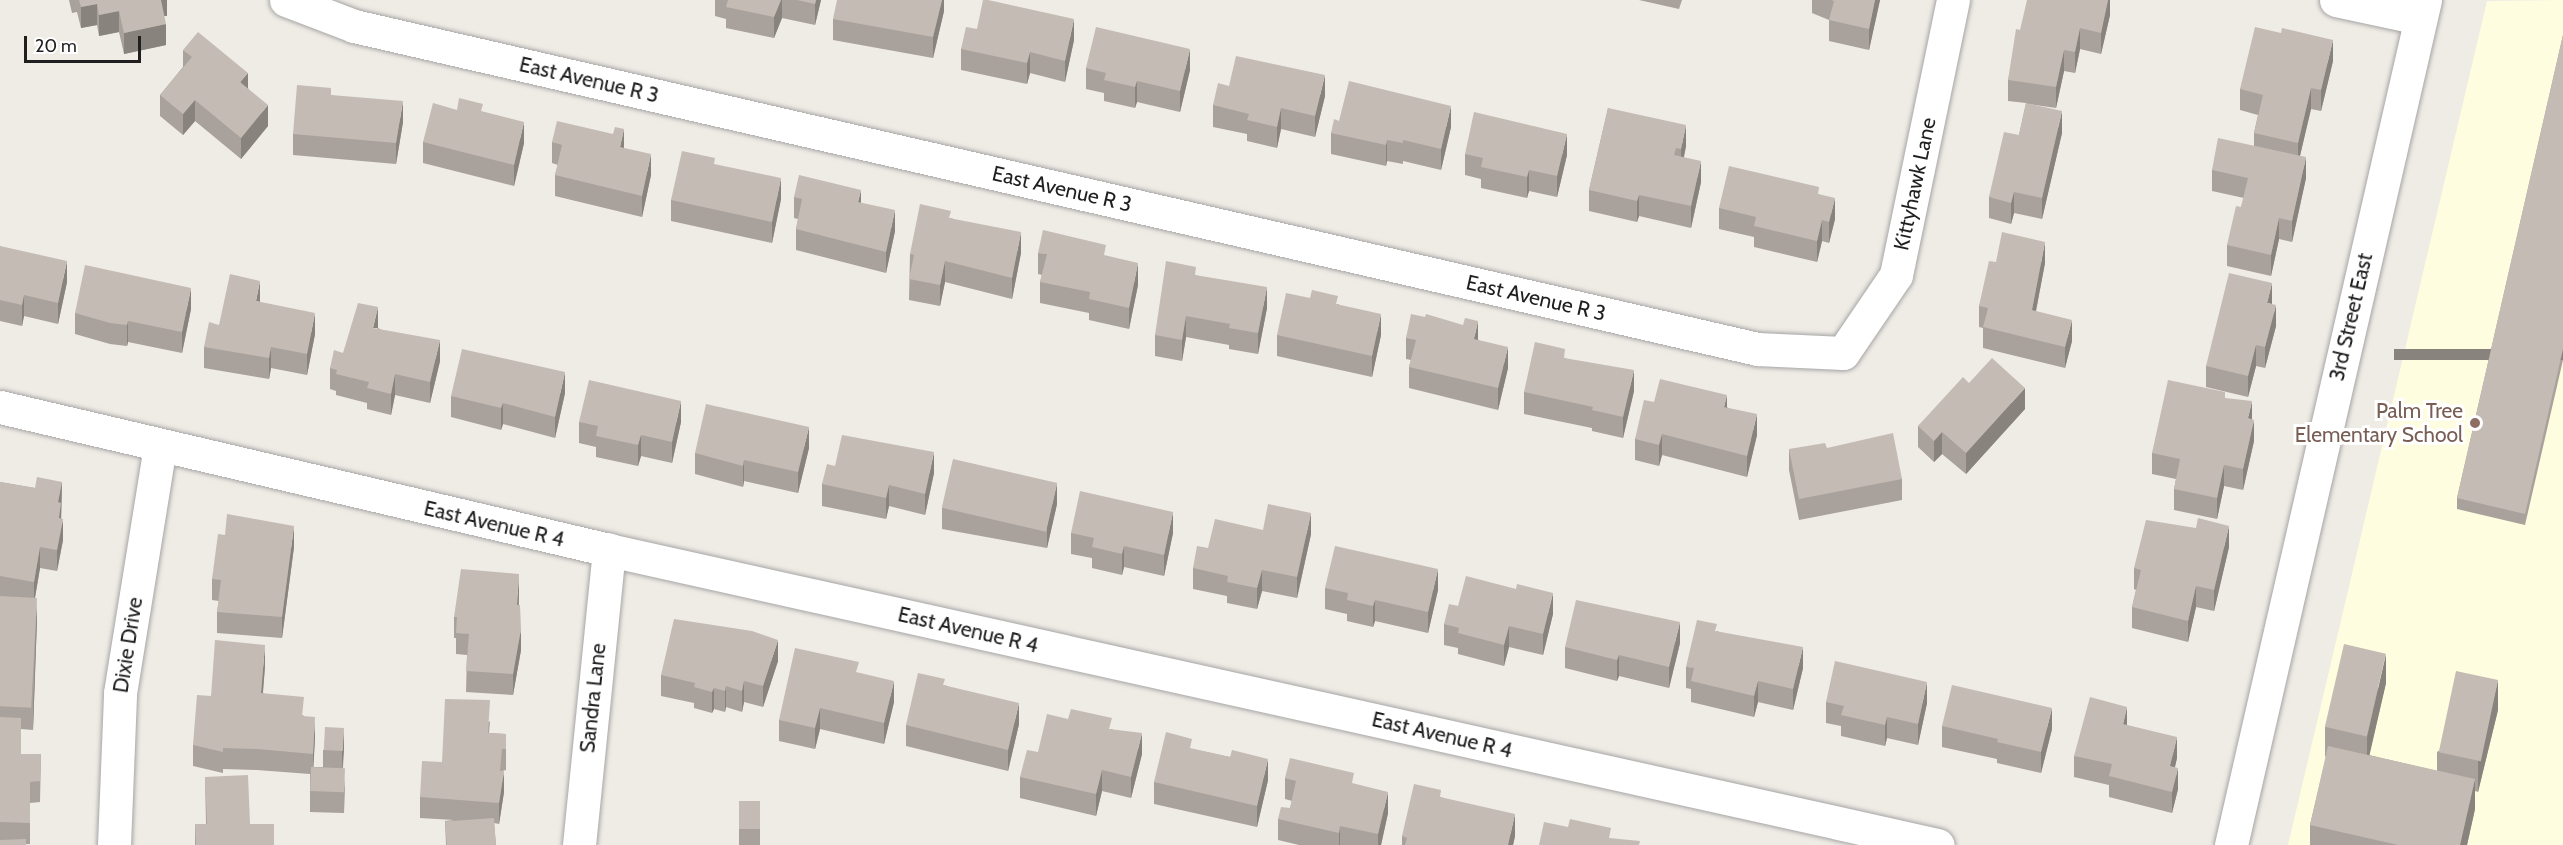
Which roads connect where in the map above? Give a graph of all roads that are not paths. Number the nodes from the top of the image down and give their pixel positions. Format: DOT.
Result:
graph roads {
  1 [pos="1953,0"];
  2 [pos="2336,0"];
  3 [pos="286,1"];
  4 [pos="2422,9"];
  5 [pos="1843,353"];
  6 [pos="0,408"];
  7 [pos="160,447"];
  8 [pos="609,550"];
  9 [pos="114,845"];
  10 [pos="579,845"];
  11 [pos="1938,845"];
  12 [pos="2231,845"];
  1 -- 5 [label="street, Kittyhawk Lane"];
  2 -- 4 [label="street"];
  3 -- 5 [label="street, East Avenue R 3"];
  4 -- 12 [label="street, 3rd Street East"];
  6 -- 7 [label="street, East Avenue R 4"];
  7 -- 8 [label="street, East Avenue R 4"];
  7 -- 9 [label="street, Dixie Drive"];
  8 -- 10 [label="street, Sandra Lane"];
  8 -- 11 [label="street, East Avenue R 4"];
}
